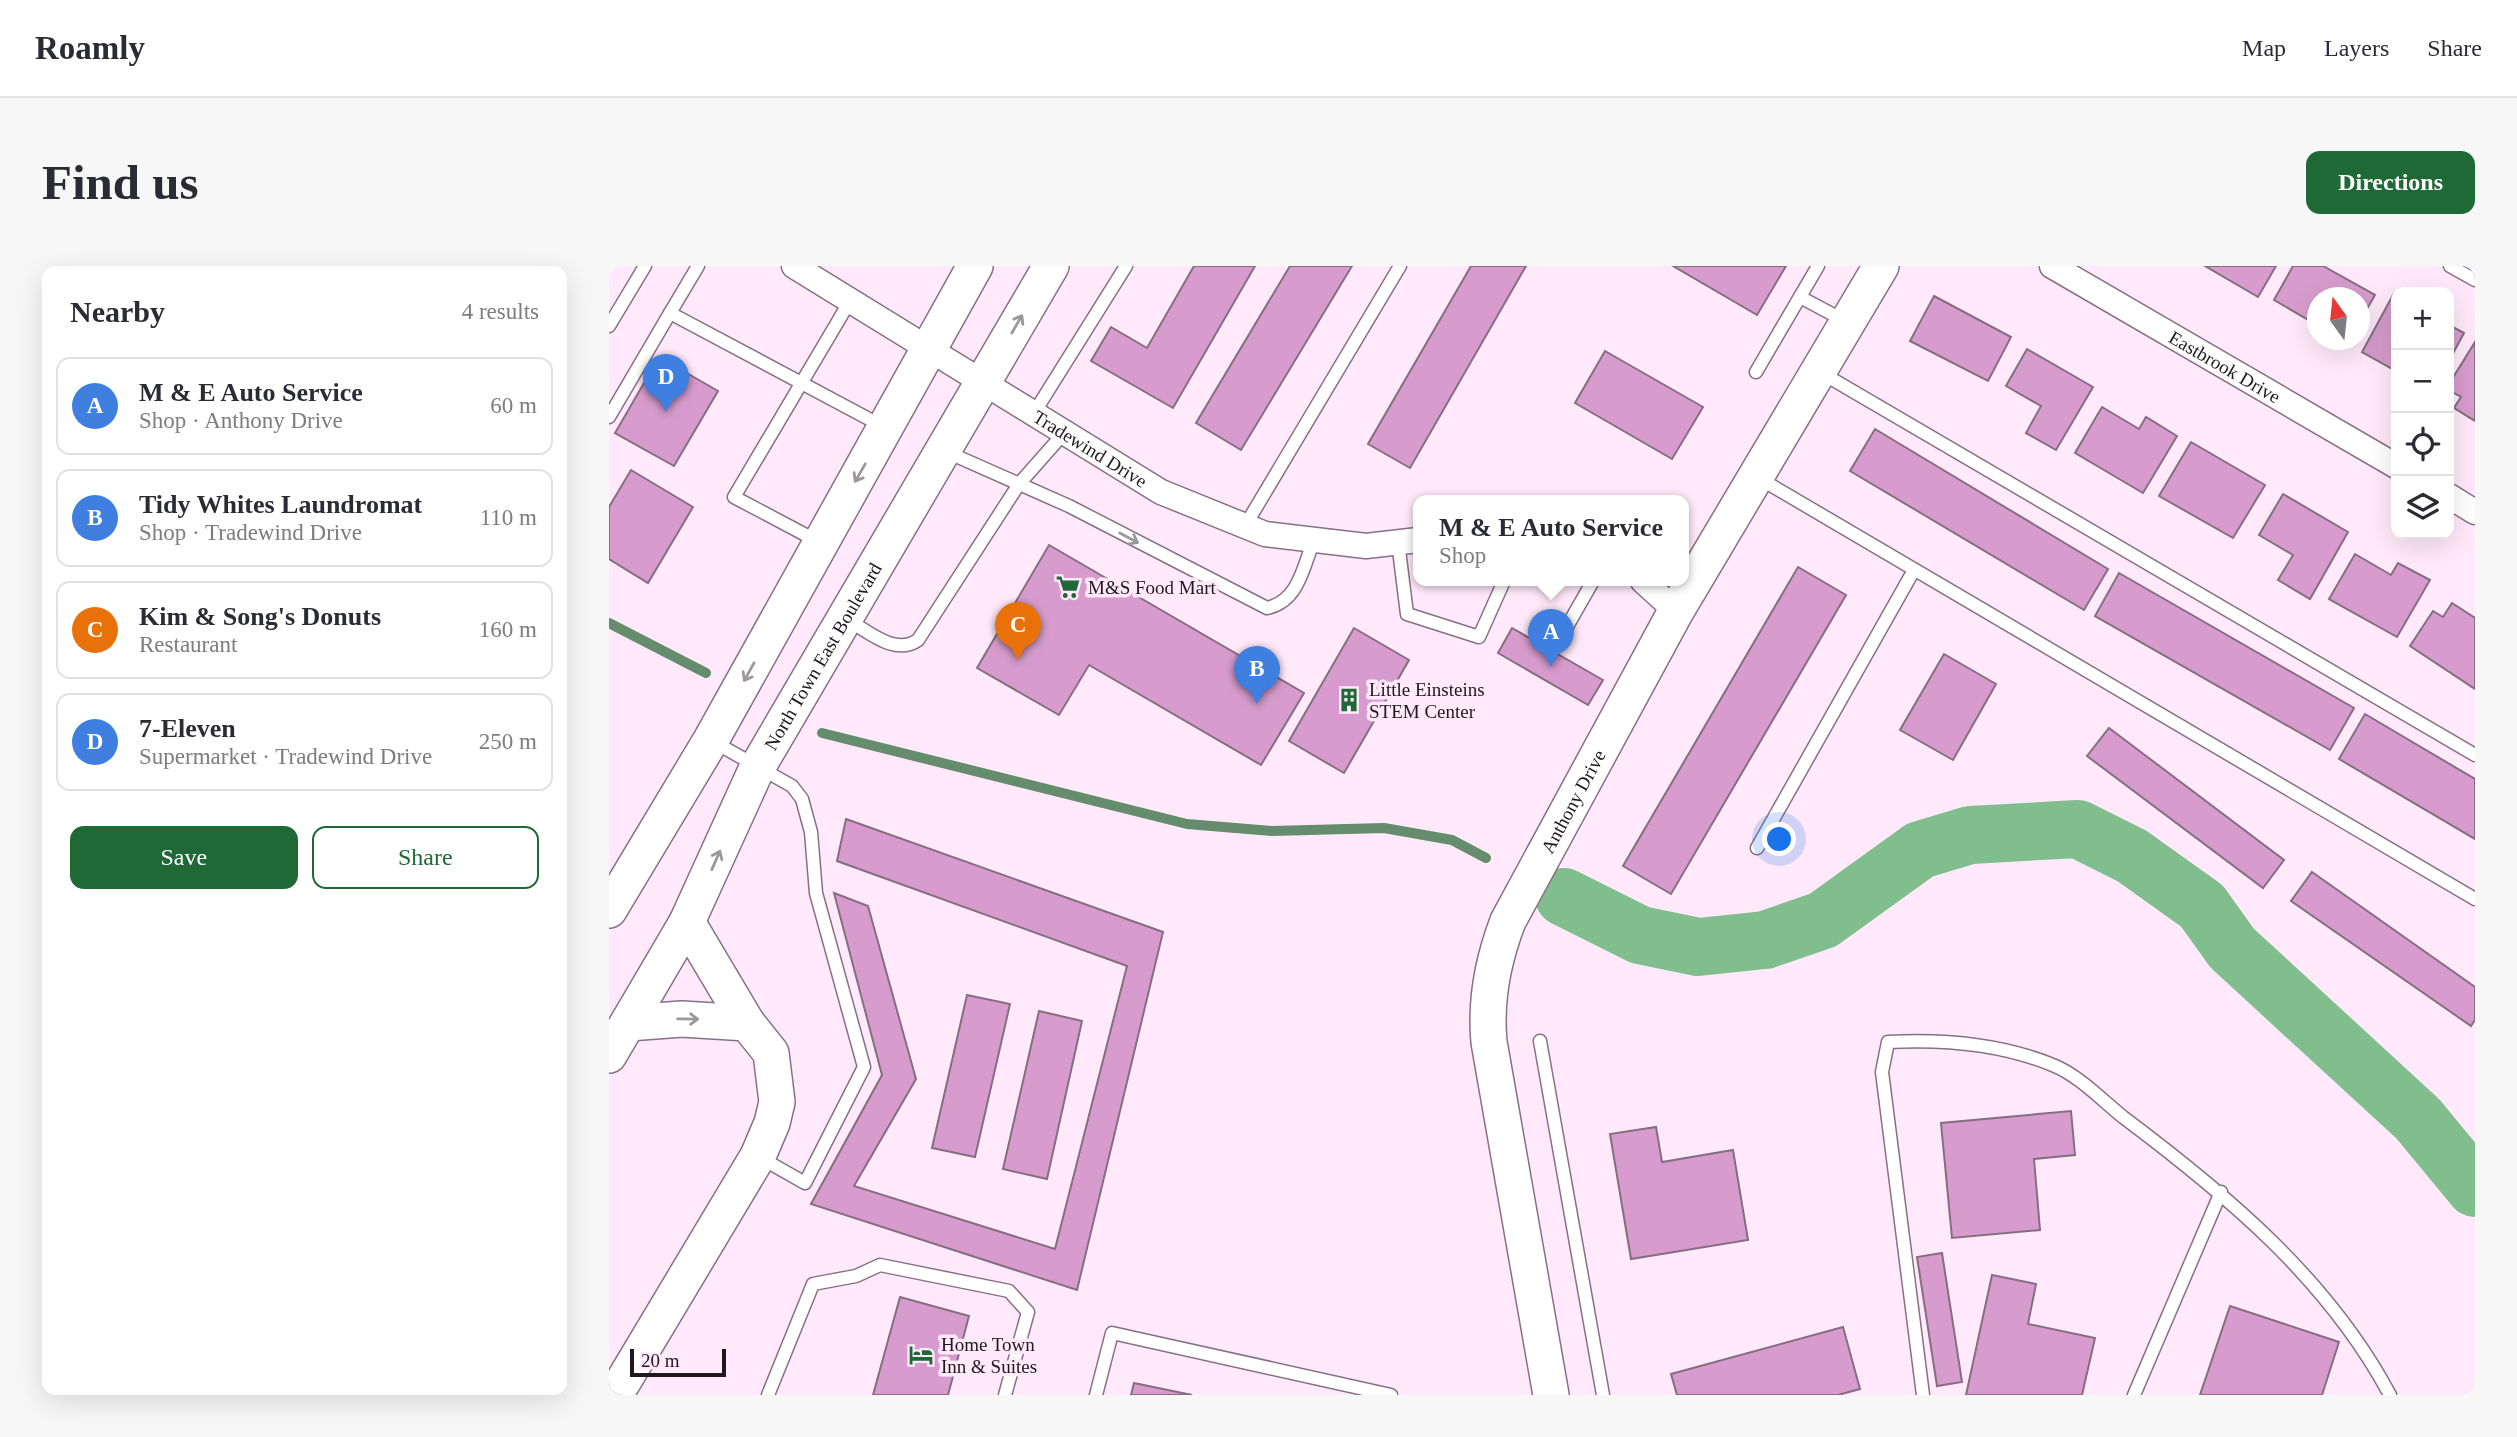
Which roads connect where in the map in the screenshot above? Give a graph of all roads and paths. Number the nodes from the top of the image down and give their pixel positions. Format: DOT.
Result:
graph roads {
  1 [pos="645,266"];
  2 [pos="698,266"];
  3 [pos="794,266"];
  4 [pos="975,266"];
  5 [pos="1051,266"];
  6 [pos="1126,266"];
  7 [pos="1400,266"];
  8 [pos="1818,266"];
  9 [pos="1881,266"];
  10 [pos="2052,266"];
  11 [pos="2450,266"];
  12 [pos="2475,280"];
  13 [pos="1800,297"];
  14 [pos="851,301"];
  15 [pos="670,313"];
  16 [pos="1849,323"];
  17 [pos="609,326"];
  18 [pos="930,350"];
  19 [pos="1820,372"];
  20 [pos="1756,373"];
  21 [pos="803,382"];
  22 [pos="983,383"];
  23 [pos="1034,414"];
  24 [pos="609,417"];
  25 [pos="885,428"];
  26 [pos="1064,433"];
  27 [pos="943,450"];
  28 [pos="2391,463"];
  29 [pos="1756,477"];
  30 [pos="1019,484"];
  31 [pos="2454,499"];
  32 [pos="2475,512"];
  33 [pos="1245,526"];
  34 [pos="1314,540"];
  35 [pos="1408,541"];
  36 [pos="819,542"];
  37 [pos="1914,570"];
  38 [pos="1502,586"];
  39 [pos="1590,586"];
  40 [pos="1648,586"];
  41 [pos="1676,611"];
  42 [pos="845,618"];
  43 [pos="1565,630"];
  44 [pos="711,740"];
  45 [pos="2475,755"];
  46 [pos="757,768"];
  47 [pos="1757,848"];
  48 [pos="622,870"];
  49 [pos="2475,899"];
  50 [pos="609,910"];
  51 [pos="687,922"];
  52 [pos="628,1023"];
  53 [pos="747,1023"];
  54 [pos="1540,1041"];
  55 [pos="609,1055"];
  56 [pos="758,1156"];
  57 [pos="2221,1192"];
  58 [pos="615,1395"];
  59 [pos="768,1395"];
  60 [pos="1005,1395"];
  61 [pos="1096,1395"];
  62 [pos="1391,1395"];
  63 [pos="1551,1395"];
  64 [pos="1603,1395"];
  65 [pos="1923,1395"];
  66 [pos="2134,1395"];
  67 [pos="2390,1395"];
  1 -- 17 [label="lane"];
  2 -- 15 [label="lane"];
  3 -- 14 [label="street, Tradewind Drive"];
  4 -- 18 [label="main road"];
  22 -- 5 [label="main road, North Town East Boulevard, one-way"];
  6 -- 23 [label="lane"];
  7 -- 33 [label="lane"];
  8 -- 13 [label="lane"];
  9 -- 16 [label="main road, Anthony Drive"];
  10 -- 28 [label="street, Eastbrook Drive"];
  11 -- 12 [label="lane"];
  13 -- 16 [label="lane"];
  13 -- 20 [label="lane"];
  14 -- 18 [label="street, Tradewind Drive"];
  14 -- 21 [label="lane"];
  15 -- 21 [label="lane"];
  15 -- 24 [label="lane"];
  16 -- 19 [label="main road, Anthony Drive"];
  18 -- 22 [label="street, Tradewind Drive"];
  18 -- 25 [label="main road"];
  19 -- 29 [label="main road, Anthony Drive"];
  19 -- 45 [label="lane"];
  21 -- 25 [label="lane"];
  21 -- 36 [label="lane"];
  22 -- 23 [label="street, Tradewind Drive"];
  22 -- 27 [label="main road, North Town East Boulevard"];
  23 -- 26 [label="street, Tradewind Drive"];
  25 -- 36 [label="main road, one-way"];
  26 -- 30 [label="lane"];
  26 -- 33 [label="street, Tradewind Drive"];
  27 -- 30 [label="lane"];
  27 -- 42 [label="main road, North Town East Boulevard"];
  29 -- 37 [label="lane"];
  29 -- 41 [label="main road, Anthony Drive"];
  30 -- 34 [label="lane, one-way"];
  30 -- 42 [label="lane"];
  31 -- 32 [label="street"];
  33 -- 34 [label="street, Tradewind Drive"];
  34 -- 35 [label="street, Tradewind Drive"];
  35 -- 38 [label="lane"];
  36 -- 44 [label="main road, one-way"];
  37 -- 47 [label="lane"];
  37 -- 49 [label="lane"];
  39 -- 43 [label="lane"];
  40 -- 41 [label="street"];
  41 -- 63 [label="main road, Anthony Drive"];
  42 -- 46 [label="main road, North Town East Boulevard"];
  44 -- 46 [label="lane"];
  44 -- 48 [label="main road"];
  51 -- 46 [label="main road, North Town East Boulevard, one-way"];
  46 -- 56 [label="lane"];
  48 -- 50 [label="main road"];
  51 -- 52 [label="main road, North Town East Boulevard"];
  51 -- 53 [label="main road"];
  52 -- 53 [label="main road, one-way"];
  52 -- 55 [label="main road, North Town East Boulevard"];
  53 -- 56 [label="main road"];
  54 -- 64 [label="lane"];
  56 -- 58 [label="main road"];
  57 -- 65 [label="lane"];
  57 -- 66 [label="lane"];
  57 -- 67 [label="lane"];
  59 -- 60 [label="lane"];
  61 -- 62 [label="lane"];
}
